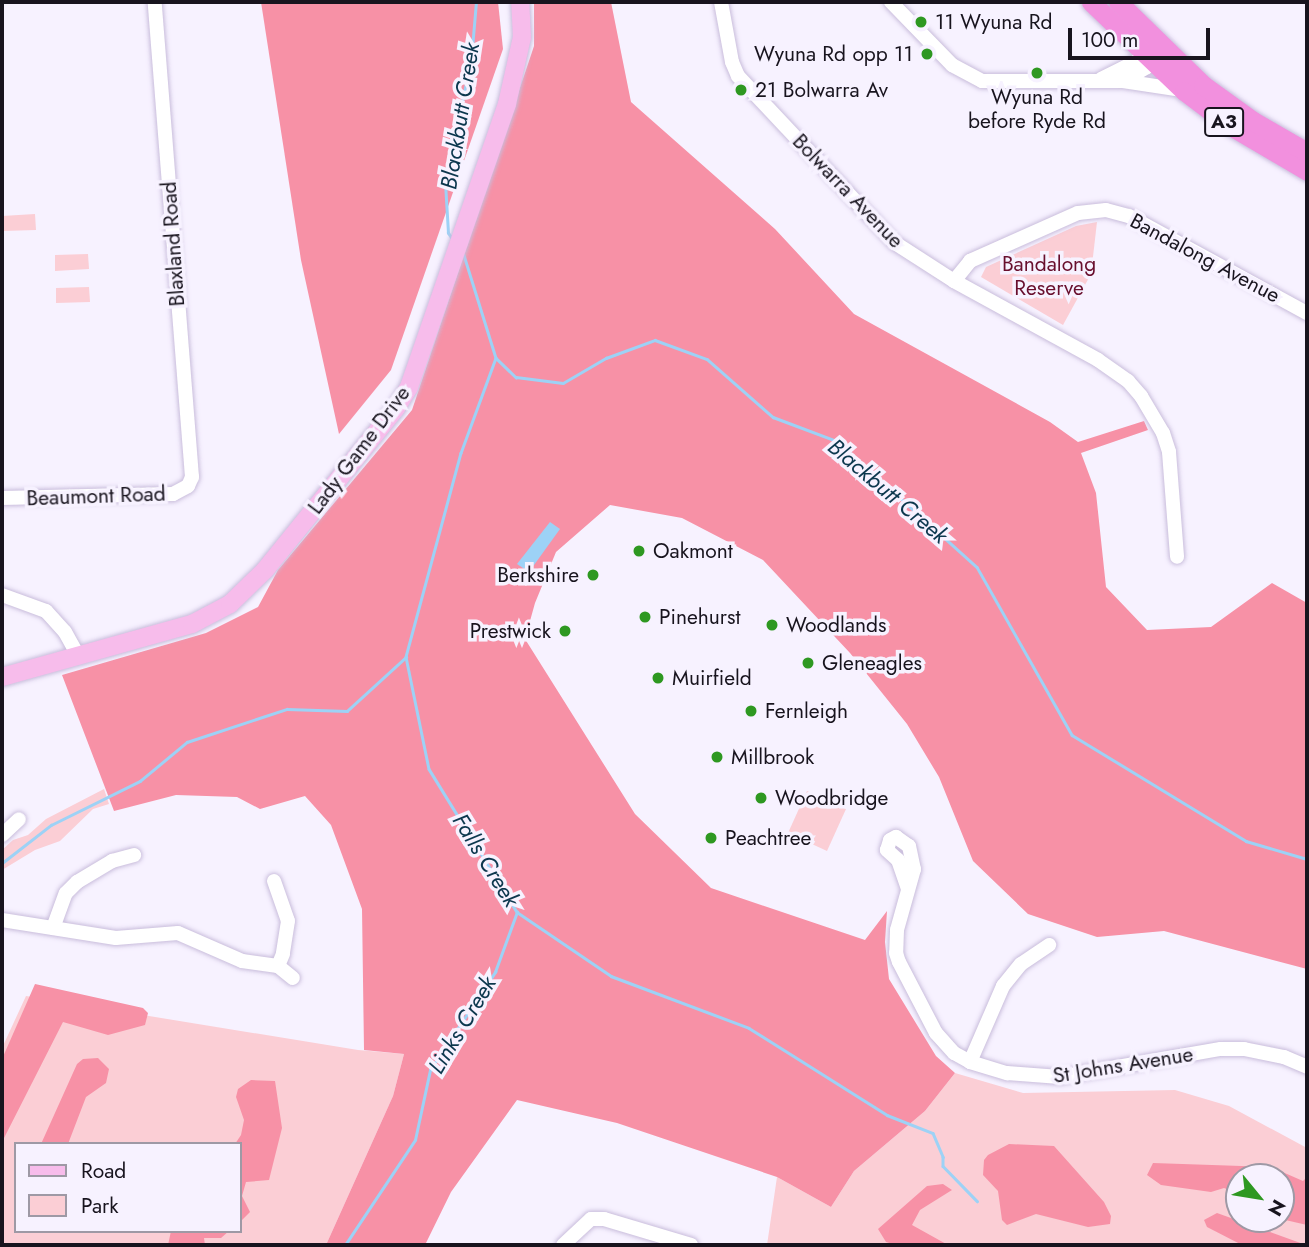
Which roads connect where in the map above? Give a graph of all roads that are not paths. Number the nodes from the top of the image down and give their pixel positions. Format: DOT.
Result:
graph roads {
  1 [pos="155,2"];
  2 [pos="520,2"];
  3 [pos="720,2"];
  4 [pos="891,2"];
  5 [pos="1091,2"];
  6 [pos="1118,2"];
  7 [pos="1154,55"];
  8 [pos="1101,79"];
  9 [pos="1123,81"];
  10 [pos="1184,91"];
  11 [pos="1307,152"];
  12 [pos="1307,171"];
  13 [pos="954,281"];
  14 [pos="1307,313"];
  15 [pos="188,486"];
  16 [pos="2,498"];
  17 [pos="1177,557"];
  18 [pos="2,596"];
  19 [pos="78,655"];
  20 [pos="2,677"];
  21 [pos="19,819"];
  22 [pos="2,835"];
  23 [pos="134,855"];
  24 [pos="274,881"];
  25 [pos="908,889"];
  26 [pos="2,920"];
  27 [pos="53,928"];
  28 [pos="1049,945"];
  29 [pos="278,967"];
  30 [pos="293,978"];
  31 [pos="970,1062"];
  32 [pos="1307,1068"];
  33 [pos="563,1245"];
  34 [pos="691,1245"];
  1 -- 15 [label="street, Blaxland Road"];
  2 -- 19 [label="main road, Lady Game Drive"];
  3 -- 13 [label="street, Bolwarra Avenue"];
  4 -- 8 [label="street"];
  5 -- 7 [label="highway, A3"];
  6 -- 7 [label="highway, A3"];
  7 -- 8 [label="street"];
  7 -- 9 [label="street"];
  7 -- 10 [label="highway, A3"];
  7 -- 11 [label="highway, A3"];
  8 -- 9 [label="street"];
  9 -- 10 [label="street"];
  10 -- 12 [label="highway, A3"];
  13 -- 14 [label="street, Bandalong Avenue"];
  13 -- 17 [label="street, Bolwarra Avenue"];
  15 -- 16 [label="street, Beaumont Road"];
  18 -- 19 [label="street"];
  19 -- 20 [label="main road, Lady Game Drive"];
  21 -- 22 [label="street"];
  23 -- 27 [label="street"];
  24 -- 29 [label="street"];
  25 -- 31 [label="street, St Johns Avenue"];
  26 -- 27 [label="street"];
  27 -- 29 [label="street"];
  28 -- 31 [label="street"];
  29 -- 30 [label="street"];
  31 -- 32 [label="street, St Johns Avenue"];
  33 -- 34 [label="street"];
}
